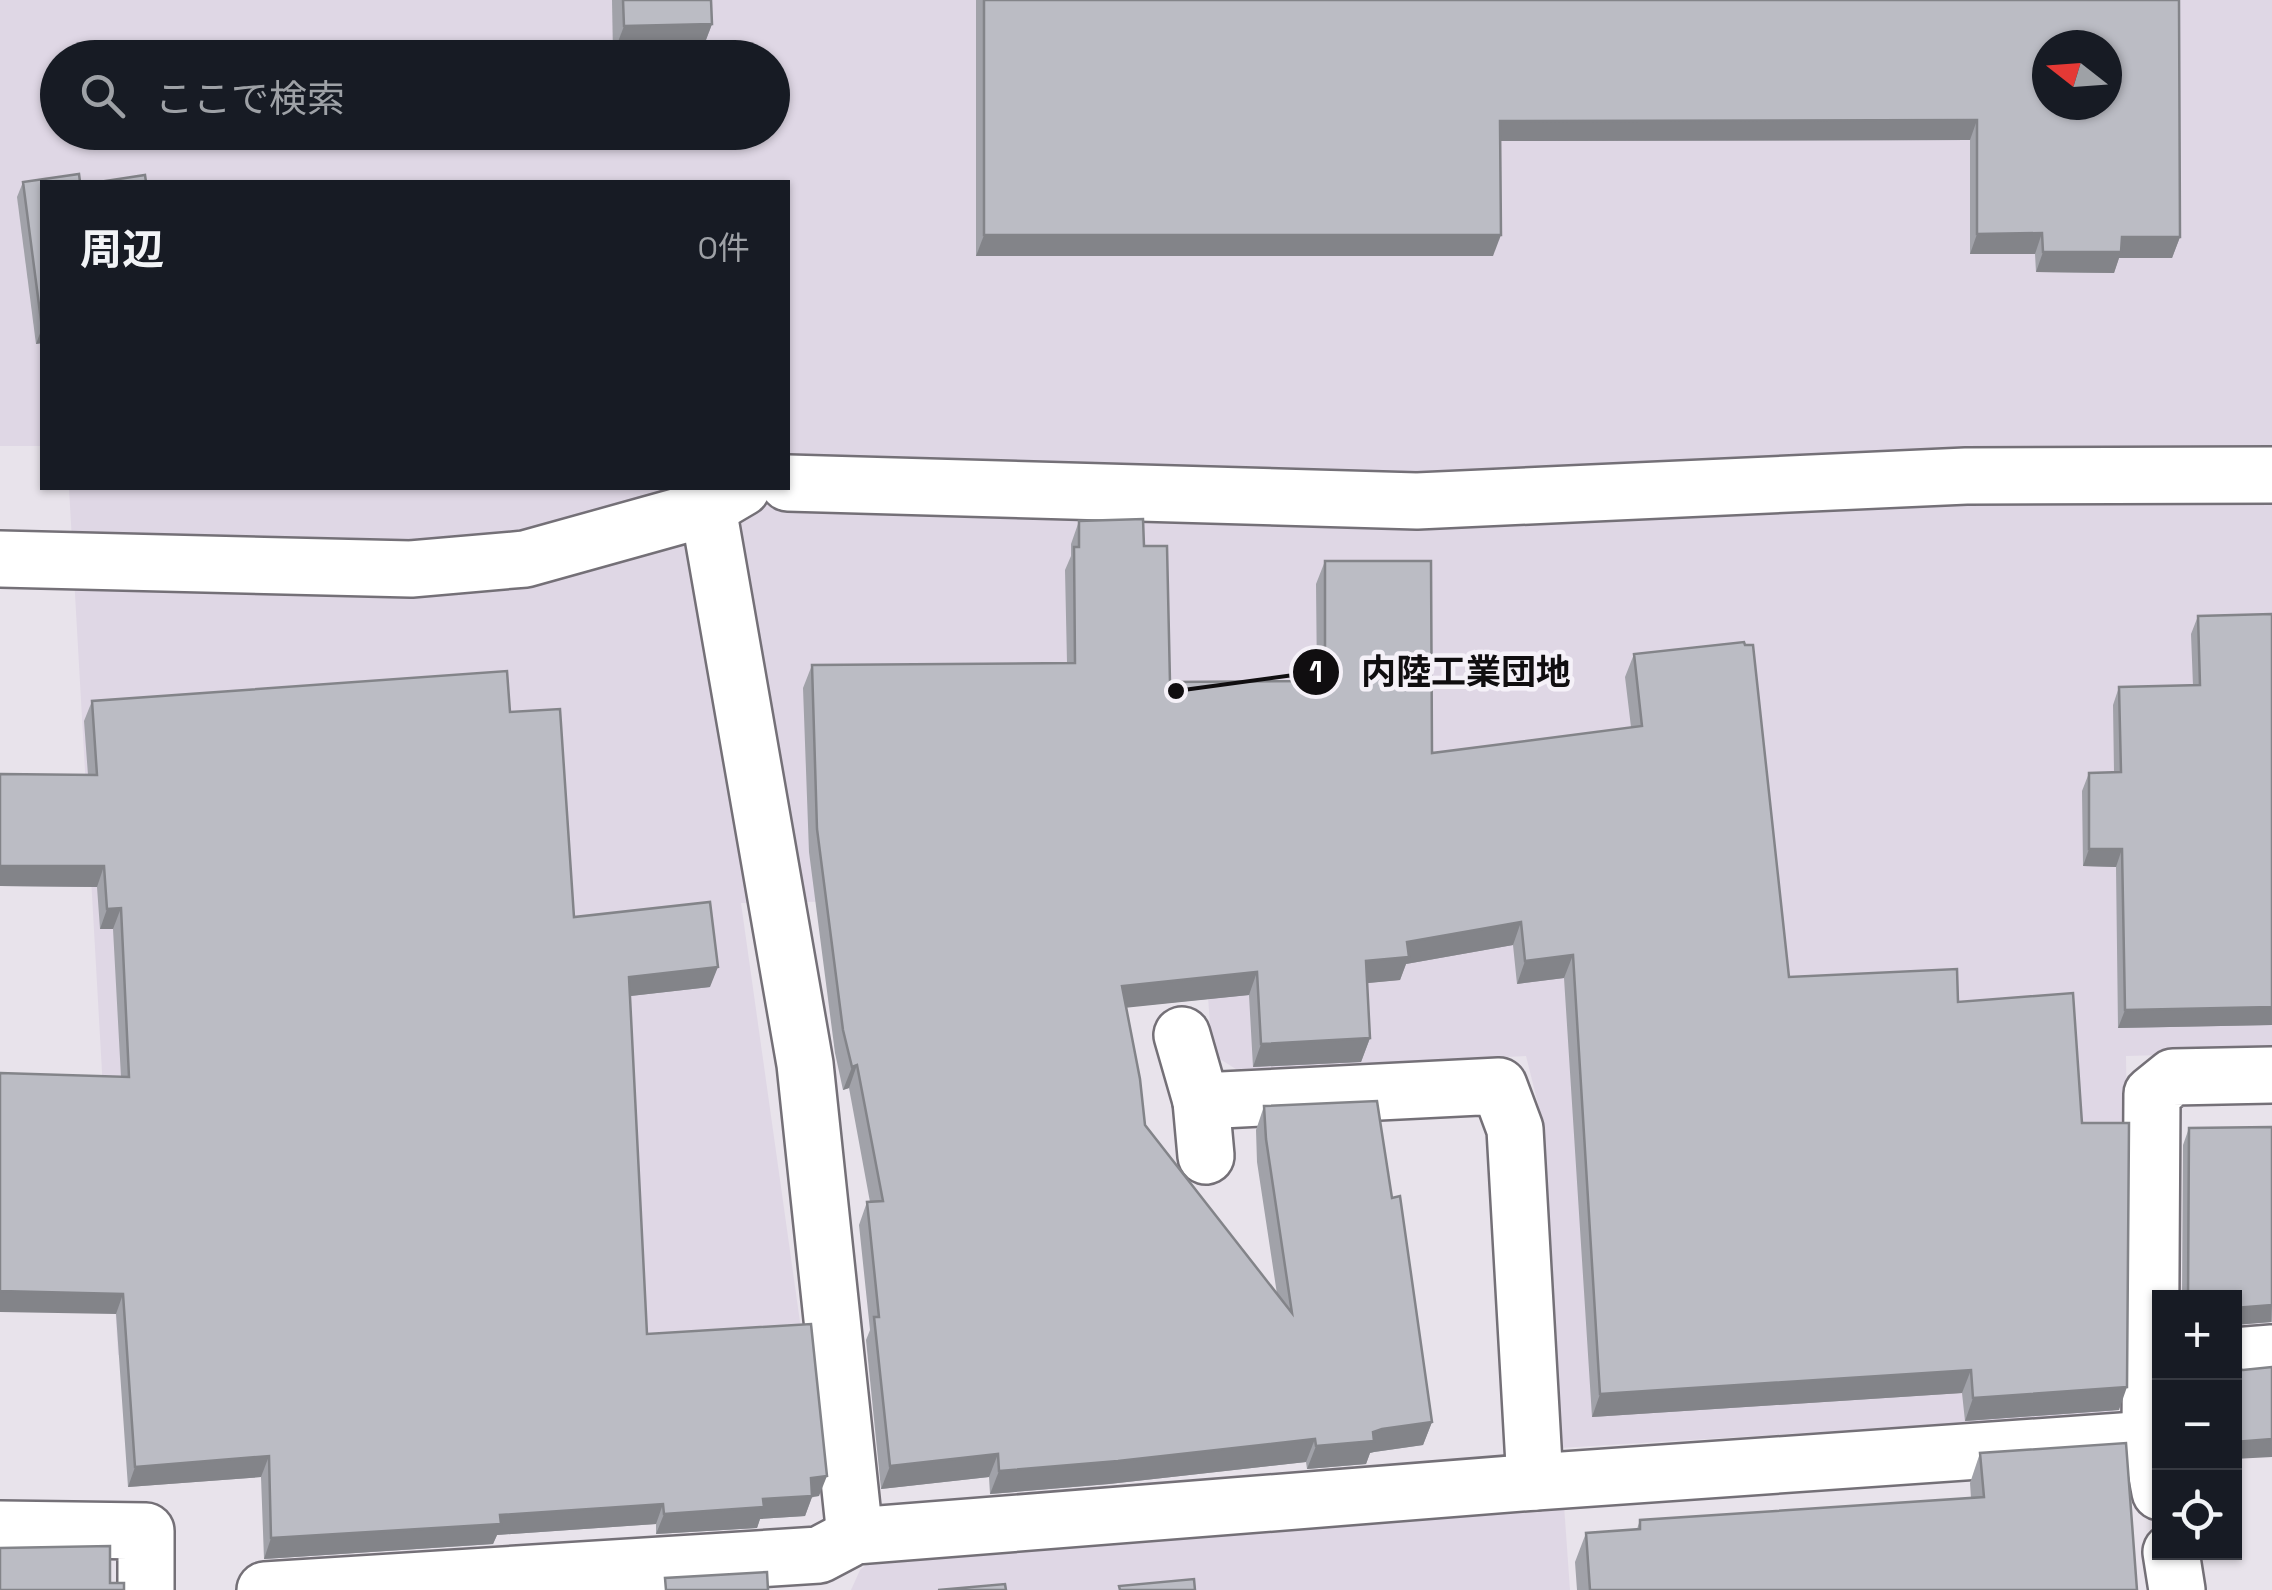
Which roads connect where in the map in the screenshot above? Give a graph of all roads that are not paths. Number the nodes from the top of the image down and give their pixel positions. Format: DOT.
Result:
graph roads {
  1 [pos="2272,475"];
  2 [pos="790,483"];
  3 [pos="725,498"];
  4 [pos="0,559"];
  5 [pos="1182,1036"];
  6 [pos="2272,1075"];
  7 [pos="1201,1100"];
  8 [pos="1206,1156"];
  9 [pos="2154,1290"];
  10 [pos="2272,1353"];
  11 [pos="2242,1355"];
  12 [pos="2154,1380"];
  13 [pos="2150,1440"];
  14 [pos="2156,1470"];
  15 [pos="1535,1482"];
  16 [pos="0,1528"];
  17 [pos="832,1560"];
  18 [pos="2172,1560"];
  19 [pos="146,1590"];
  20 [pos="265,1590"];
  21 [pos="2178,1590"];
  1 -- 2 [label="street"];
  3 -- 4 [label="street"];
  3 -- 17 [label="street"];
  5 -- 7 [label="street"];
  6 -- 9 [label="street"];
  7 -- 8 [label="street"];
  7 -- 15 [label="street"];
  10 -- 11 [label="street"];
  12 -- 13 [label="street"];
  13 -- 14 [label="street"];
  13 -- 15 [label="street"];
  15 -- 17 [label="street"];
  16 -- 19 [label="street"];
  17 -- 20 [label="street"];
  18 -- 21 [label="street"];
}
